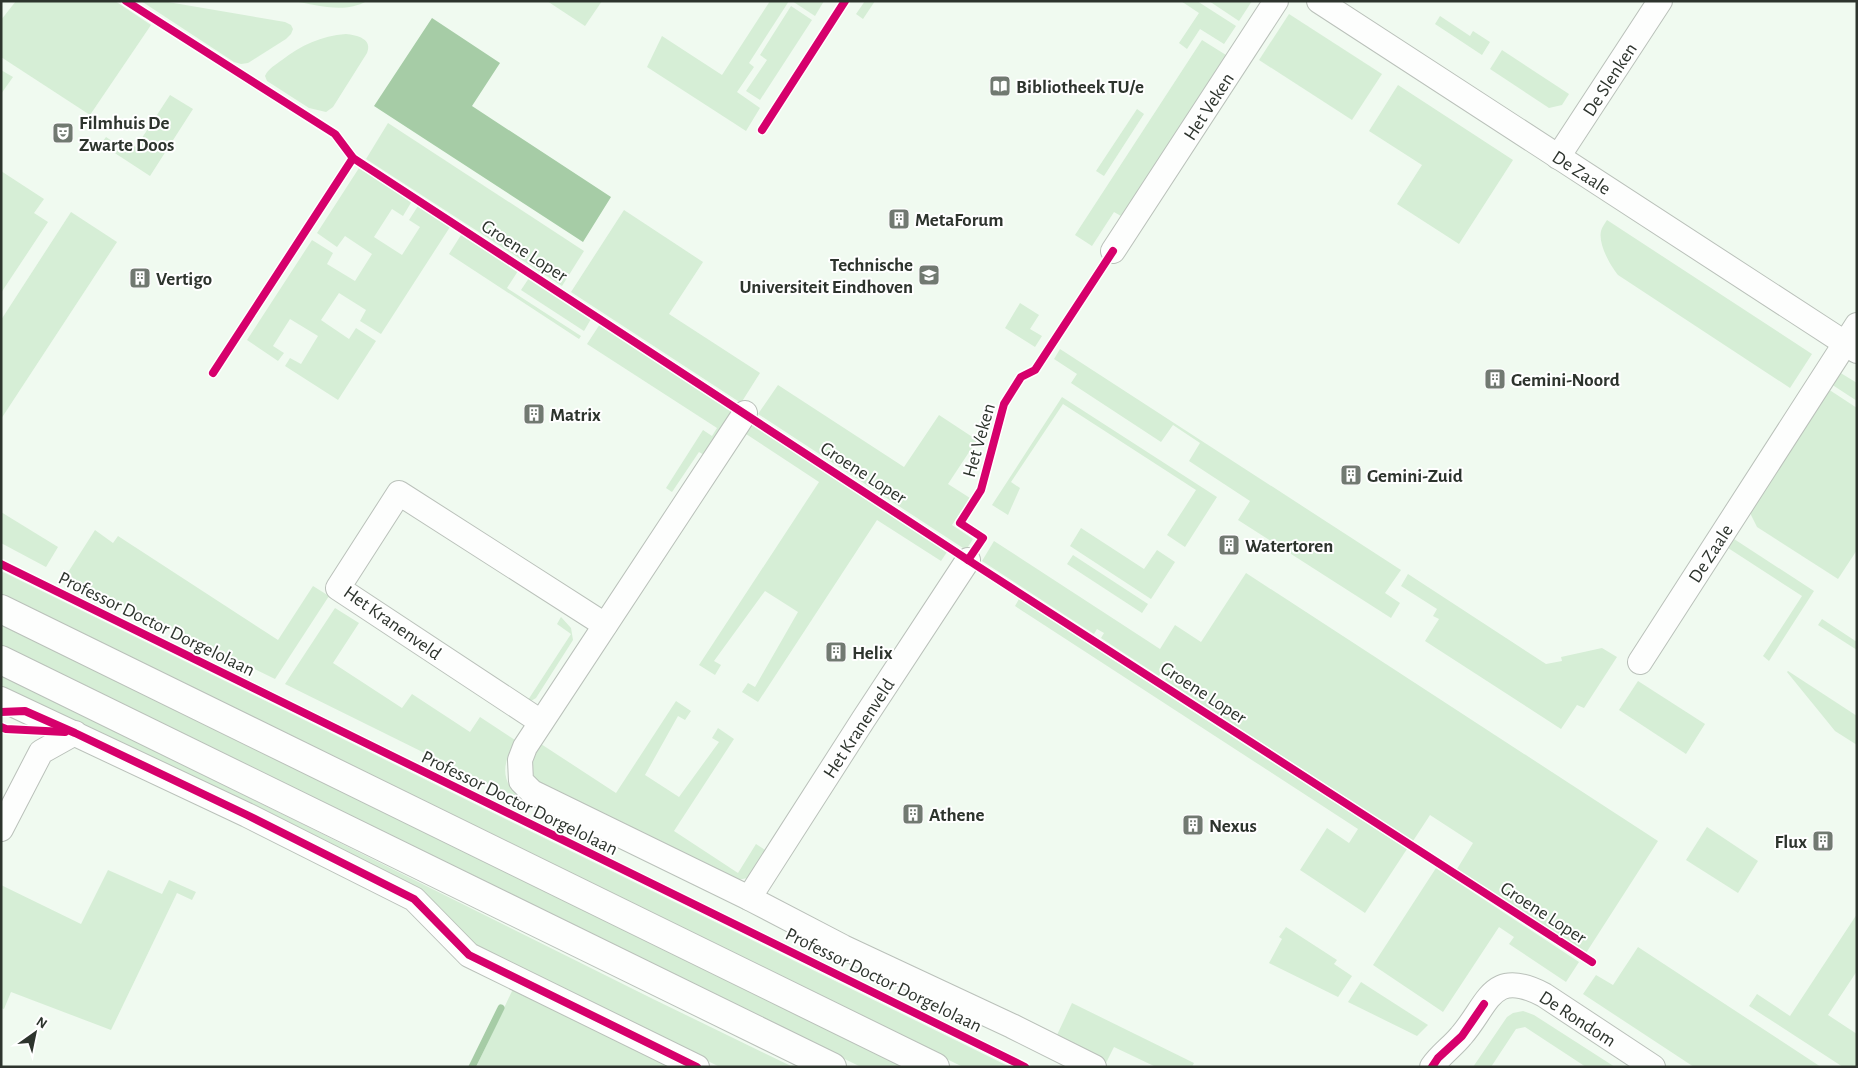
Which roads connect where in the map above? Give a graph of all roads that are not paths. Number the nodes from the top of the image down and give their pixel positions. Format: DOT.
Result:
graph roads {
  1 [pos="1276,1"];
  2 [pos="1319,1"];
  3 [pos="1660,1"];
  4 [pos="1558,157"];
  5 [pos="1112,251"];
  6 [pos="1853,340"];
  7 [pos="745,414"];
  8 [pos="968,560"];
  9 [pos="1,609"];
  10 [pos="605,625"];
  11 [pos="1,660"];
  12 [pos="1640,662"];
  13 [pos="1,699"];
  14 [pos="541,722"];
  15 [pos="75,733"];
  16 [pos="1,829"];
  17 [pos="748,898"];
  18 [pos="1462,1036"];
  19 [pos="697,1067"];
  20 [pos="832,1067"];
  21 [pos="935,1067"];
  22 [pos="1094,1067"];
  23 [pos="1432,1067"];
  24 [pos="1449,1067"];
  25 [pos="1653,1067"];
  1 -- 5 [label="street, Het Veken"];
  2 -- 4 [label="street, De Zaale"];
  3 -- 4 [label="street, De Slenken"];
  4 -- 6 [label="street, De Zaale"];
  6 -- 12 [label="street, De Zaale"];
  7 -- 10 [label="street"];
  8 -- 17 [label="street, Het Kranenveld"];
  9 -- 21 [label="main road"];
  10 -- 14 [label="street"];
  10 -- 14 [label="street, Het Kranenveld"];
  11 -- 20 [label="main road"];
  13 -- 15 [label="street"];
  14 -- 17 [label="street"];
  15 -- 16 [label="street"];
  15 -- 19 [label="street"];
  17 -- 22 [label="street"];
  18 -- 23 [label="street, De Rondom"];
  18 -- 24 [label="street, De Rondom"];
  18 -- 25 [label="street, De Rondom"];
}
